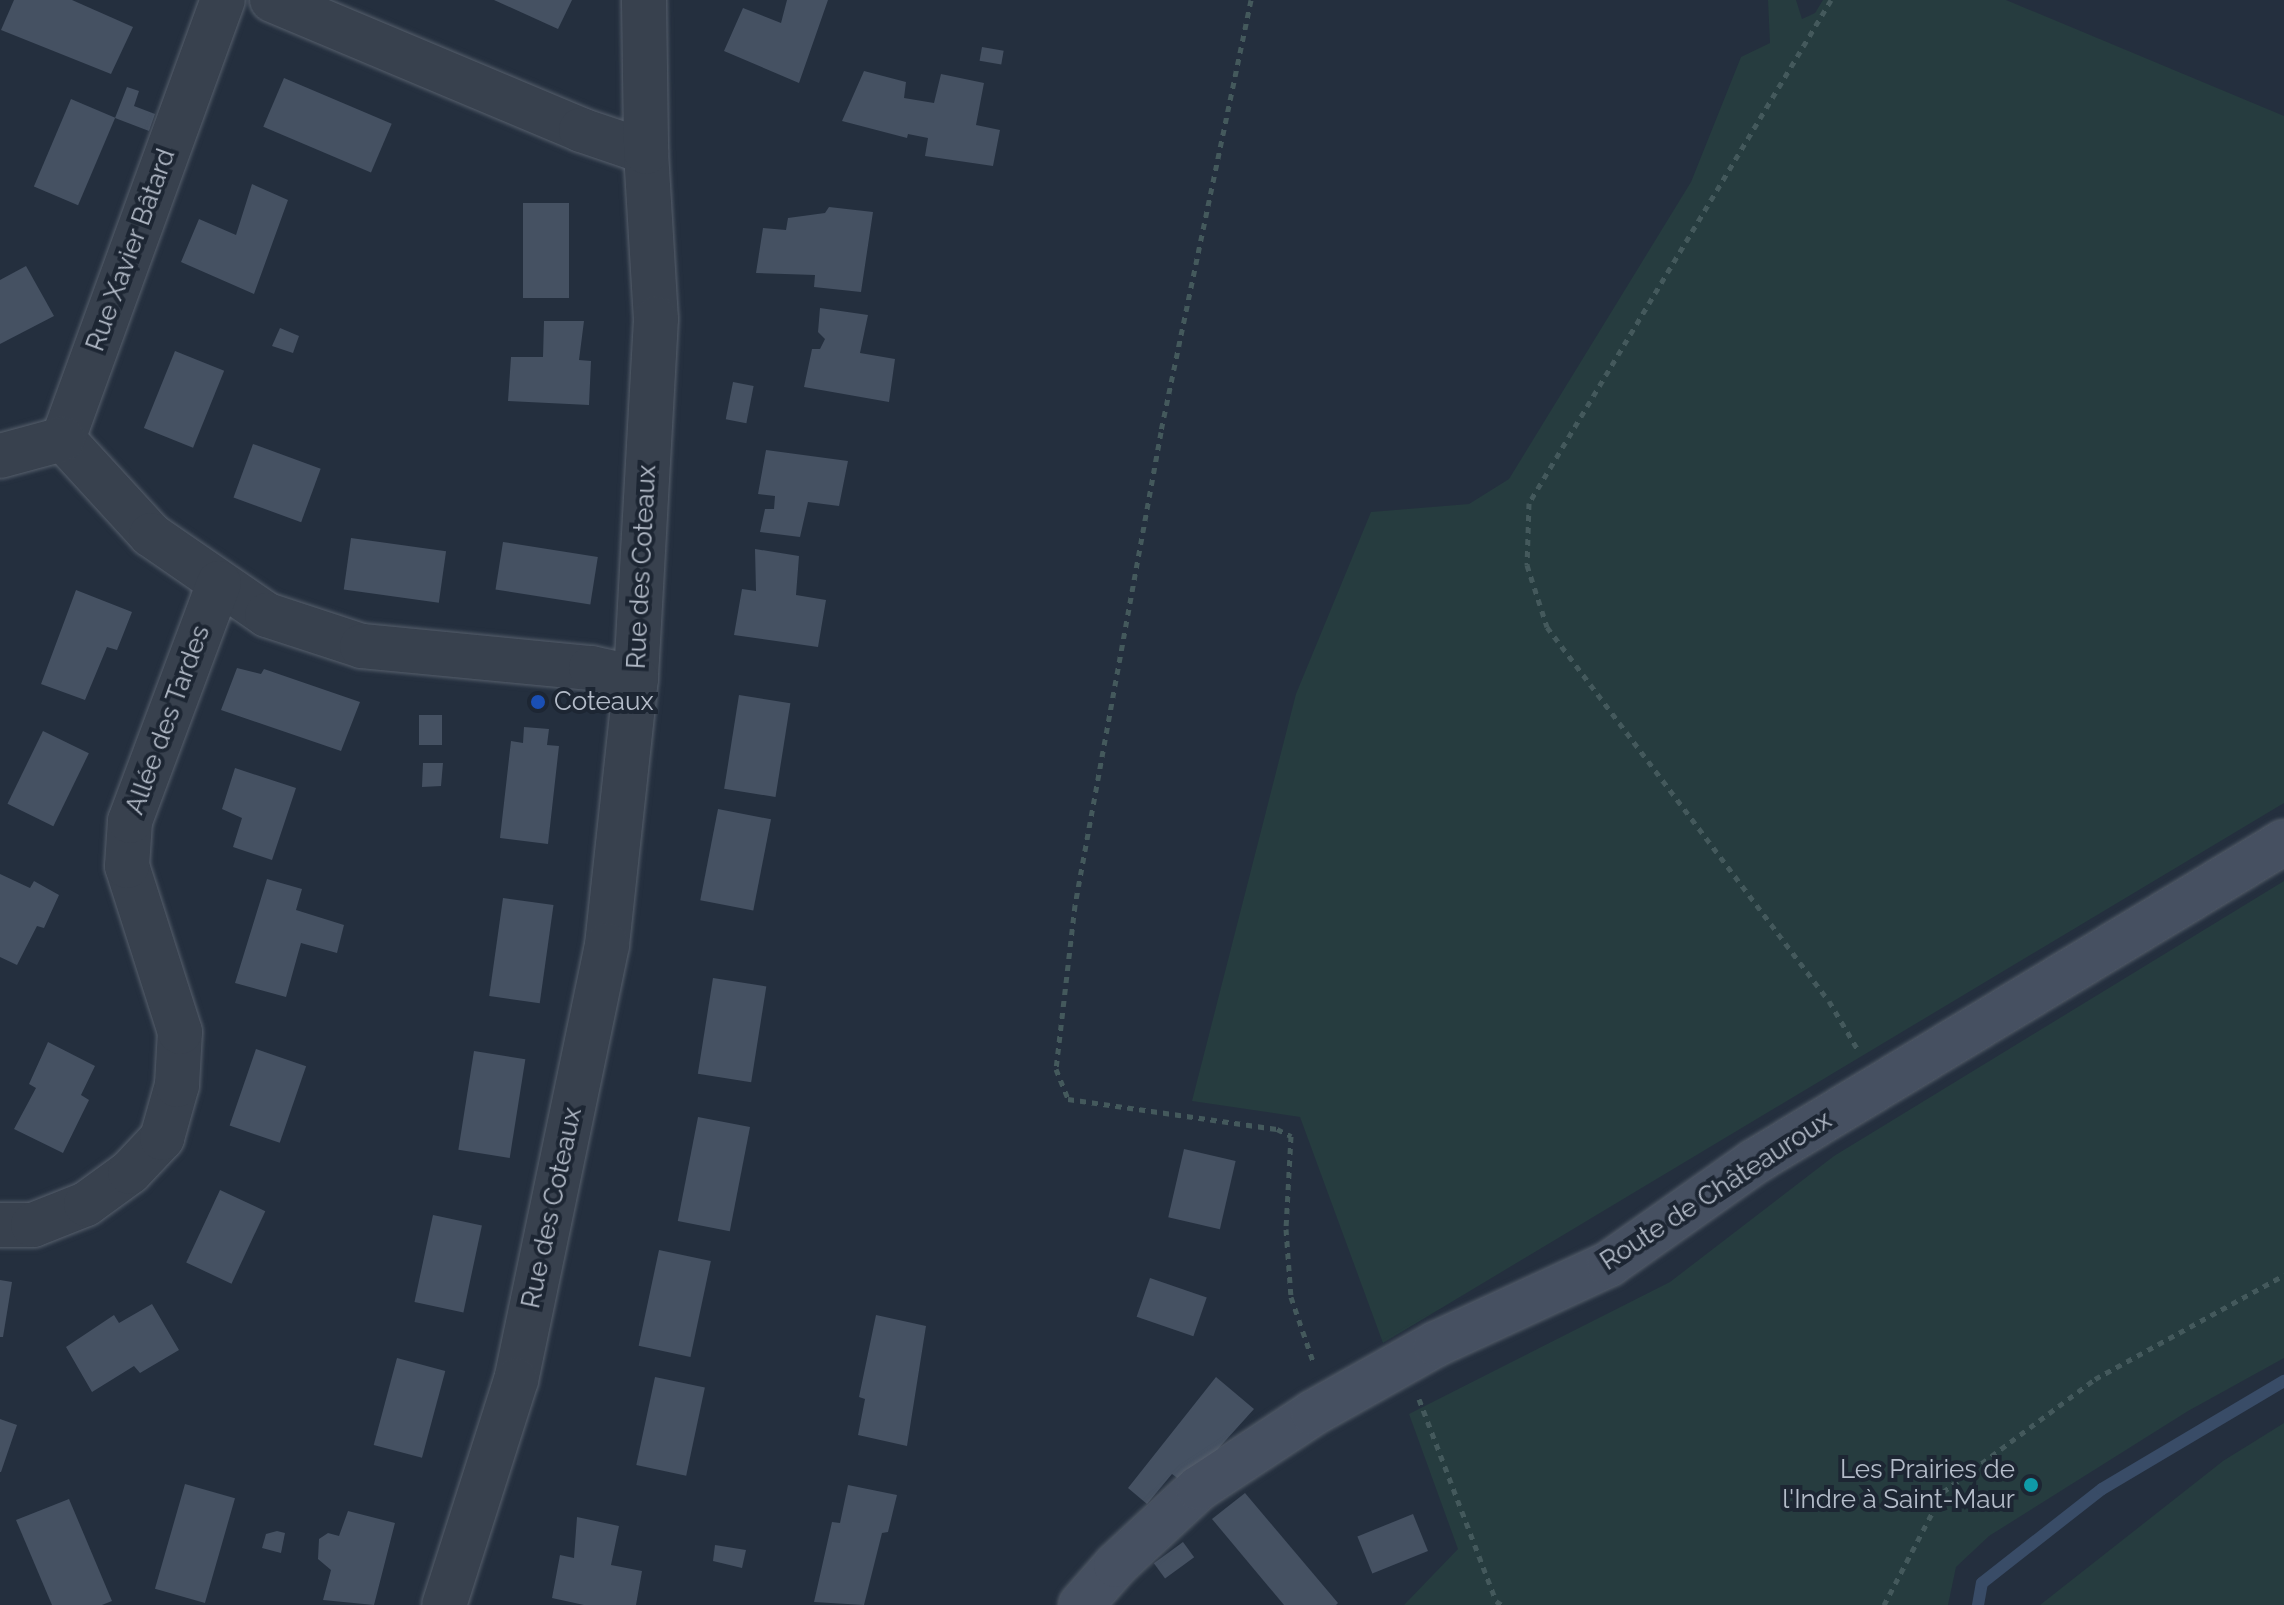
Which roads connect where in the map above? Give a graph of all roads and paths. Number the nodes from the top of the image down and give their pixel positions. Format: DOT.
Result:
graph roads {
  1 [pos="223,0"];
  2 [pos="272,0"];
  3 [pos="644,0"];
  4 [pos="1251,0"];
  5 [pos="1831,0"];
  6 [pos="646,152"];
  7 [pos="63,439"];
  8 [pos="0,456"];
  9 [pos="219,583"];
  10 [pos="636,678"];
  11 [pos="2284,842"];
  12 [pos="1880,1087"];
  13 [pos="0,1225"];
  14 [pos="2284,1275"];
  15 [pos="1405,1362"];
  16 [pos="1327,1405"];
  17 [pos="444,1605"];
  18 [pos="1081,1605"];
  19 [pos="1502,1605"];
  20 [pos="1884,1605"];
  1 -- 7 [label="street, Rue Xavier Bâtard"];
  2 -- 6 [label="street"];
  3 -- 6 [label="street, Rue des Coteaux"];
  4 -- 16 [label="path"];
  5 -- 12 [label="path"];
  6 -- 10 [label="street, Rue des Coteaux"];
  7 -- 8 [label="street"];
  7 -- 9 [label="street"];
  9 -- 10 [label="street"];
  9 -- 13 [label="street, Allée des Tardes"];
  10 -- 17 [label="street, Rue des Coteaux"];
  11 -- 12 [label="street, Route de Châteauroux"];
  12 -- 15 [label="street, Route de Châteauroux"];
  14 -- 20 [label="path"];
  15 -- 16 [label="street, Route de Châteauroux"];
  15 -- 19 [label="path"];
  16 -- 18 [label="street, Route de Châteauroux"];
}
